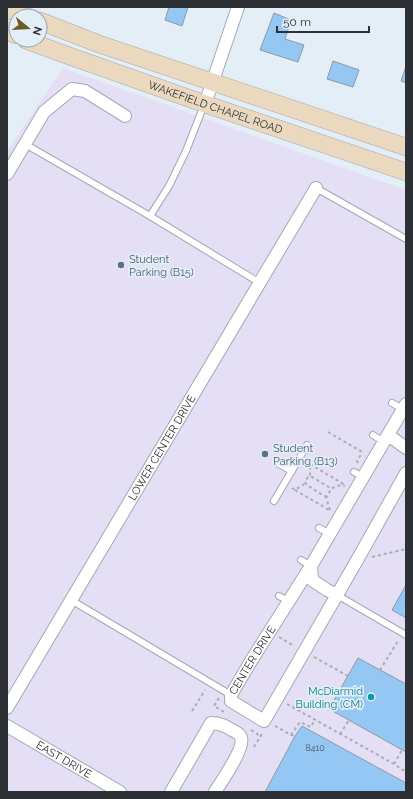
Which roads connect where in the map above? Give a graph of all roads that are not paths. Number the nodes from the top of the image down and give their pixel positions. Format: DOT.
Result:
graph roads {
  1 [pos="238,7"];
  2 [pos="48,24"];
  3 [pos="48,48"];
  4 [pos="212,82"];
  5 [pos="205,104"];
  6 [pos="125,116"];
  7 [pos="25,144"];
  8 [pos="406,148"];
  9 [pos="406,172"];
  10 [pos="7,174"];
  11 [pos="316,188"];
  12 [pos="150,216"];
  13 [pos="406,239"];
  14 [pos="260,283"];
  15 [pos="402,409"];
  16 [pos="382,437"];
  17 [pos="307,445"];
  18 [pos="406,448"];
  19 [pos="279,464"];
  20 [pos="292,471"];
  21 [pos="406,473"];
  22 [pos="274,501"];
  23 [pos="306,563"];
  24 [pos="337,594"];
  25 [pos="71,600"];
  26 [pos="405,634"];
  27 [pos="224,696"];
  28 [pos="7,708"];
  29 [pos="7,726"];
  30 [pos="120,792"];
  31 [pos="171,792"];
  32 [pos="215,792"];
  1 -- 4 [label="street"];
  2 -- 4 [label="main road, WAKEFIELD CHAPEL ROAD"];
  3 -- 5 [label="main road, WAKEFIELD CHAPEL ROAD"];
  4 -- 5 [label="street"];
  4 -- 8 [label="main road, WAKEFIELD CHAPEL ROAD"];
  5 -- 9 [label="main road, WAKEFIELD CHAPEL ROAD"];
  5 -- 12 [label="lane"];
  6 -- 7 [label="street"];
  7 -- 10 [label="street"];
  7 -- 12 [label="lane"];
  11 -- 13 [label="lane"];
  11 -- 14 [label="street, LOWER CENTER DRIVE"];
  12 -- 14 [label="lane"];
  14 -- 25 [label="street, LOWER CENTER DRIVE"];
  15 -- 16 [label="street, CENTER DRIVE"];
  16 -- 18 [label="street"];
  16 -- 23 [label="street, CENTER DRIVE"];
  17 -- 20 [label="lane"];
  19 -- 20 [label="lane"];
  20 -- 22 [label="lane"];
  21 -- 24 [label="street, CENTER DRIVE"];
  23 -- 24 [label="street"];
  23 -- 27 [label="street, CENTER DRIVE"];
  24 -- 26 [label="lane"];
  24 -- 27 [label="street, CENTER DRIVE"];
  25 -- 27 [label="lane"];
  25 -- 28 [label="street, LOWER CENTER DRIVE"];
  29 -- 30 [label="street, EAST DRIVE"];
  31 -- 32 [label="street"];
}
